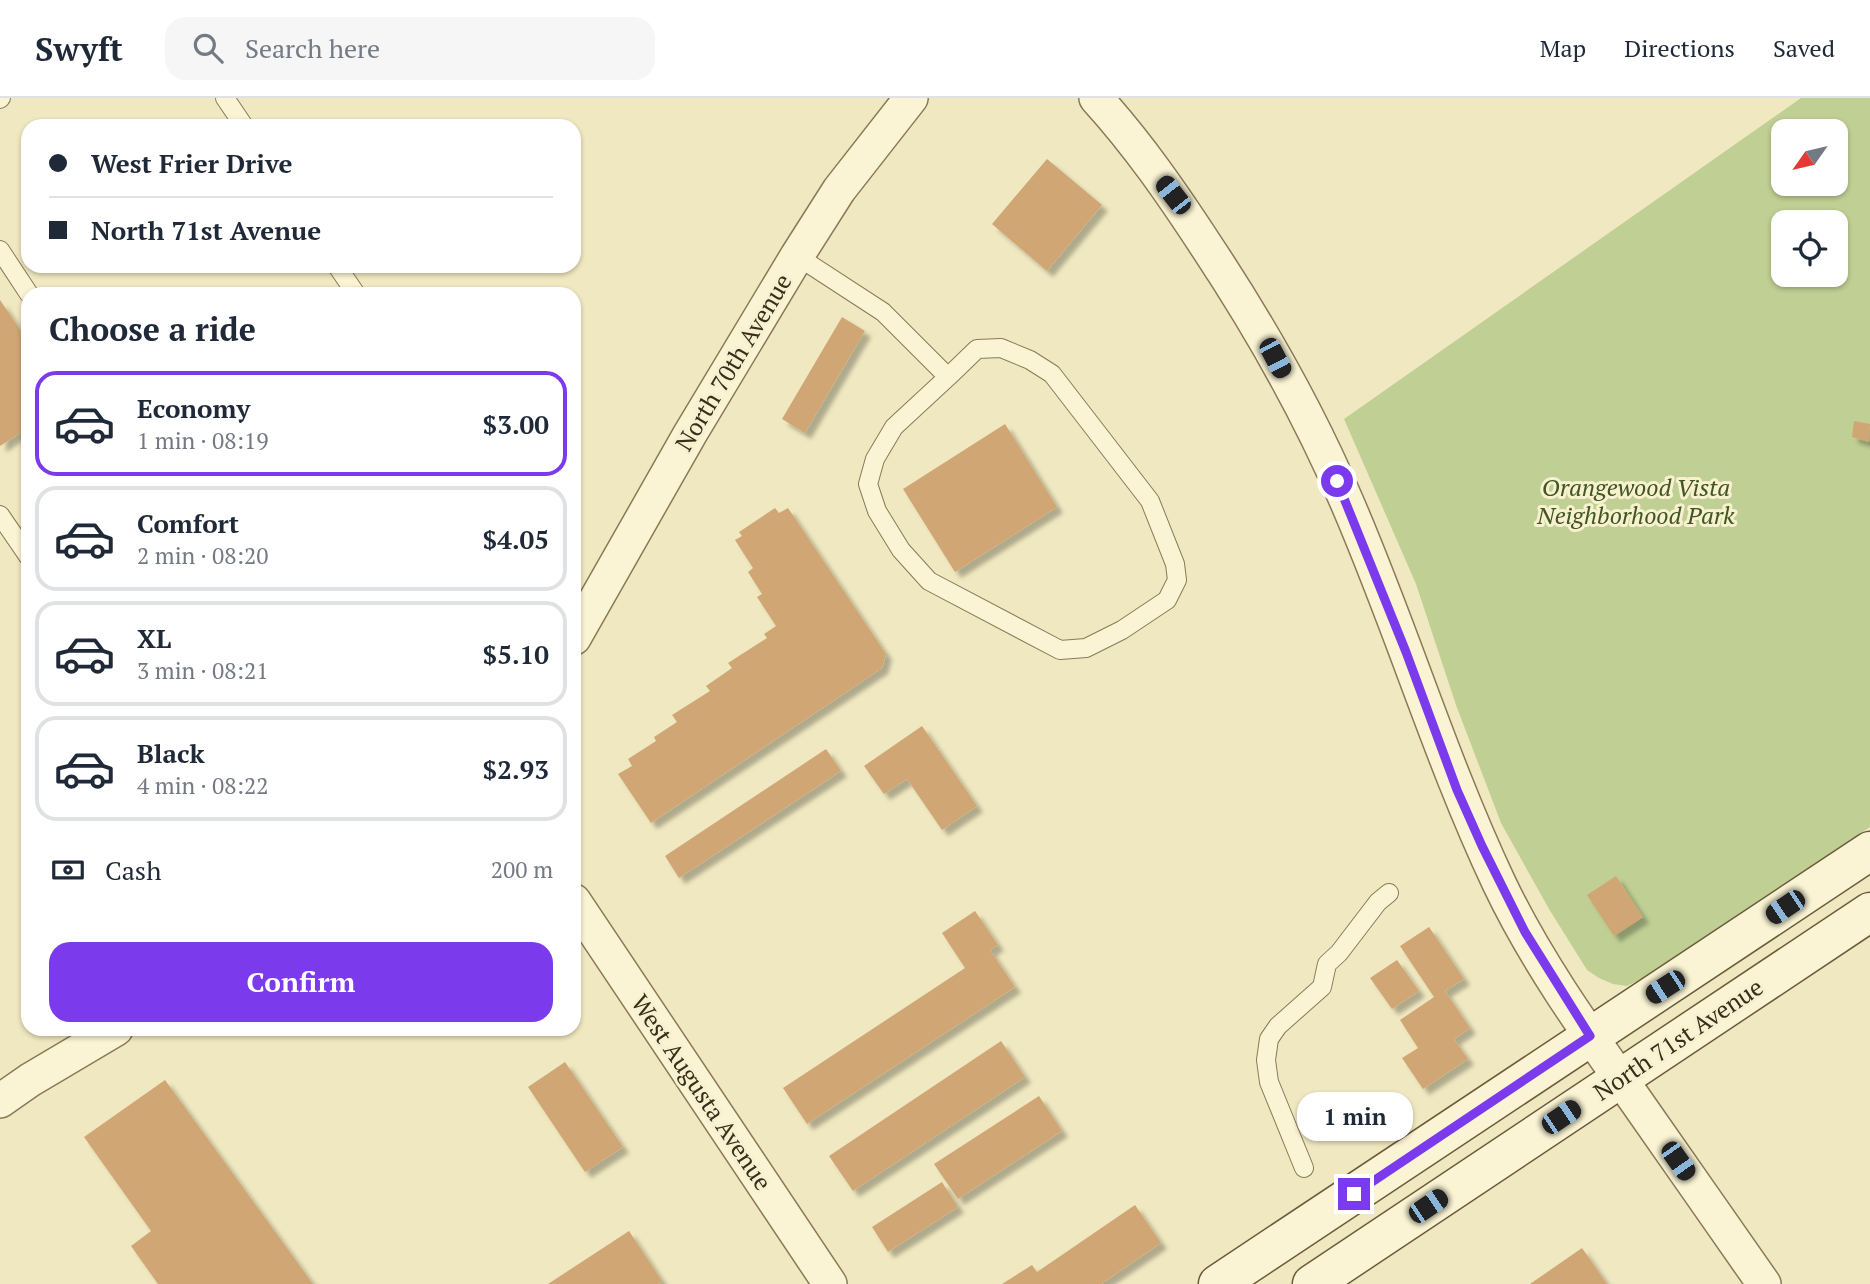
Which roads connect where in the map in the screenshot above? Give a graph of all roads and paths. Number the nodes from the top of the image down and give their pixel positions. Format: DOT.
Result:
graph roads {
  1 [pos="225,98"];
  2 [pos="911,98"];
  3 [pos="1096,98"];
  4 [pos="239,119"];
  5 [pos="0,250"];
  6 [pos="797,256"];
  7 [pos="24,287"];
  8 [pos="948,377"];
  9 [pos="0,515"];
  10 [pos="21,546"];
  11 [pos="581,626"];
  12 [pos="1870,850"];
  13 [pos="1389,893"];
  14 [pos="581,911"];
  15 [pos="1870,912"];
  16 [pos="104,1036"];
  17 [pos="1590,1036"];
  18 [pos="1620,1079"];
  19 [pos="0,1101"];
  20 [pos="1304,1167"];
  21 [pos="1333,1208"];
  22 [pos="1362,1251"];
  23 [pos="830,1284"];
  24 [pos="1218,1284"];
  25 [pos="1312,1284"];
  26 [pos="1764,1284"];
  1 -- 4 [label="lane"];
  2 -- 6 [label="street, North 70th Avenue"];
  3 -- 17 [label="street"];
  5 -- 7 [label="lane"];
  6 -- 8 [label="lane"];
  6 -- 11 [label="street, North 70th Avenue"];
  8 -- 8 [label="lane"];
  9 -- 10 [label="lane"];
  12 -- 17 [label="street, North 71st Avenue"];
  13 -- 20 [label="lane"];
  14 -- 23 [label="street, West Augusta Avenue"];
  15 -- 18 [label="street, North 71st Avenue"];
  16 -- 19 [label="street"];
  17 -- 18 [label="street"];
  17 -- 21 [label="street, North 71st Avenue"];
  18 -- 22 [label="street, North 71st Avenue"];
  18 -- 26 [label="street"];
  21 -- 22 [label="street"];
  21 -- 24 [label="street, North 71st Avenue"];
  22 -- 25 [label="street, North 71st Avenue"];
}
